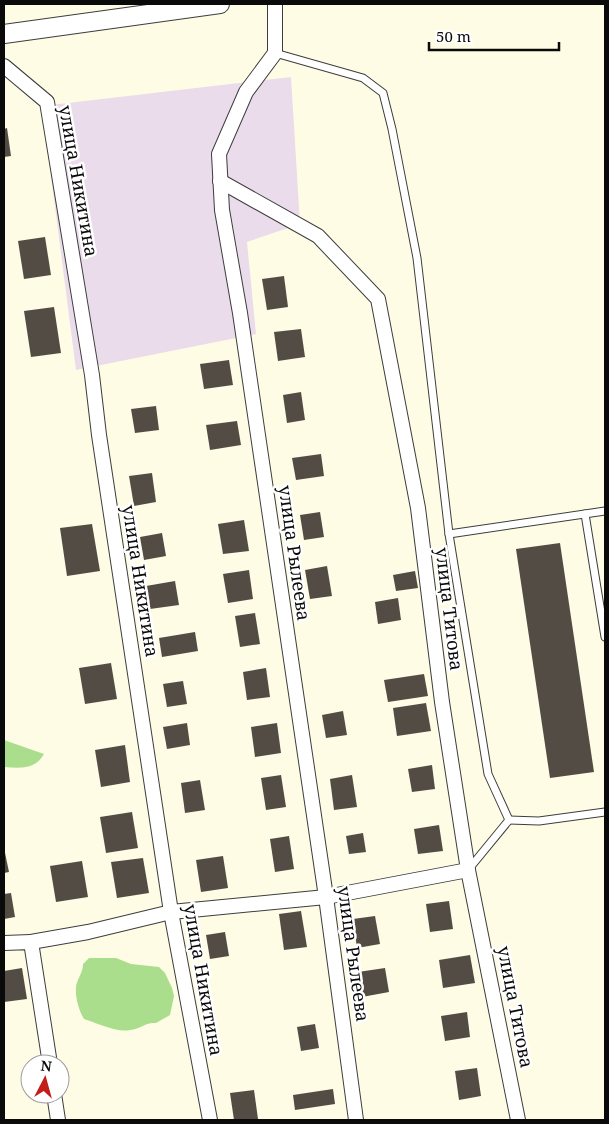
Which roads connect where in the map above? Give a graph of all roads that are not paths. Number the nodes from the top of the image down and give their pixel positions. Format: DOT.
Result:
graph roads {
  1 [pos="220,4"];
  2 [pos="275,4"];
  3 [pos="4,34"];
  4 [pos="275,53"];
  5 [pos="4,66"];
  6 [pos="220,181"];
  7 [pos="605,512"];
  8 [pos="586,514"];
  9 [pos="448,534"];
  10 [pos="603,608"];
  11 [pos="605,636"];
  12 [pos="605,812"];
  13 [pos="509,820"];
  14 [pos="468,870"];
  15 [pos="326,897"];
  16 [pos="171,912"];
  17 [pos="31,942"];
  18 [pos="4,943"];
  19 [pos="48,1054"];
  20 [pos="56,1104"];
  21 [pos="58,1120"];
  22 [pos="210,1120"];
  23 [pos="356,1120"];
  24 [pos="518,1120"];
  1 -- 3 [label="street"];
  2 -- 4 [label="street"];
  4 -- 6 [label="street, улица Рылеева"];
  4 -- 9 [label="lane"];
  5 -- 16 [label="street, улица Никитина"];
  6 -- 14 [label="street, улица Титова"];
  6 -- 15 [label="street, улица Рылеева"];
  7 -- 8 [label="lane"];
  8 -- 9 [label="lane"];
  8 -- 10 [label="lane"];
  9 -- 13 [label="lane"];
  10 -- 11 [label="lane"];
  12 -- 13 [label="lane"];
  13 -- 14 [label="lane"];
  14 -- 15 [label="street"];
  14 -- 24 [label="street, улица Титова"];
  15 -- 16 [label="street"];
  15 -- 23 [label="street, улица Рылеева"];
  16 -- 17 [label="street"];
  16 -- 22 [label="street, улица Никитина"];
  17 -- 18 [label="street"];
  17 -- 19 [label="street"];
  20 -- 21 [label="street"];
}
